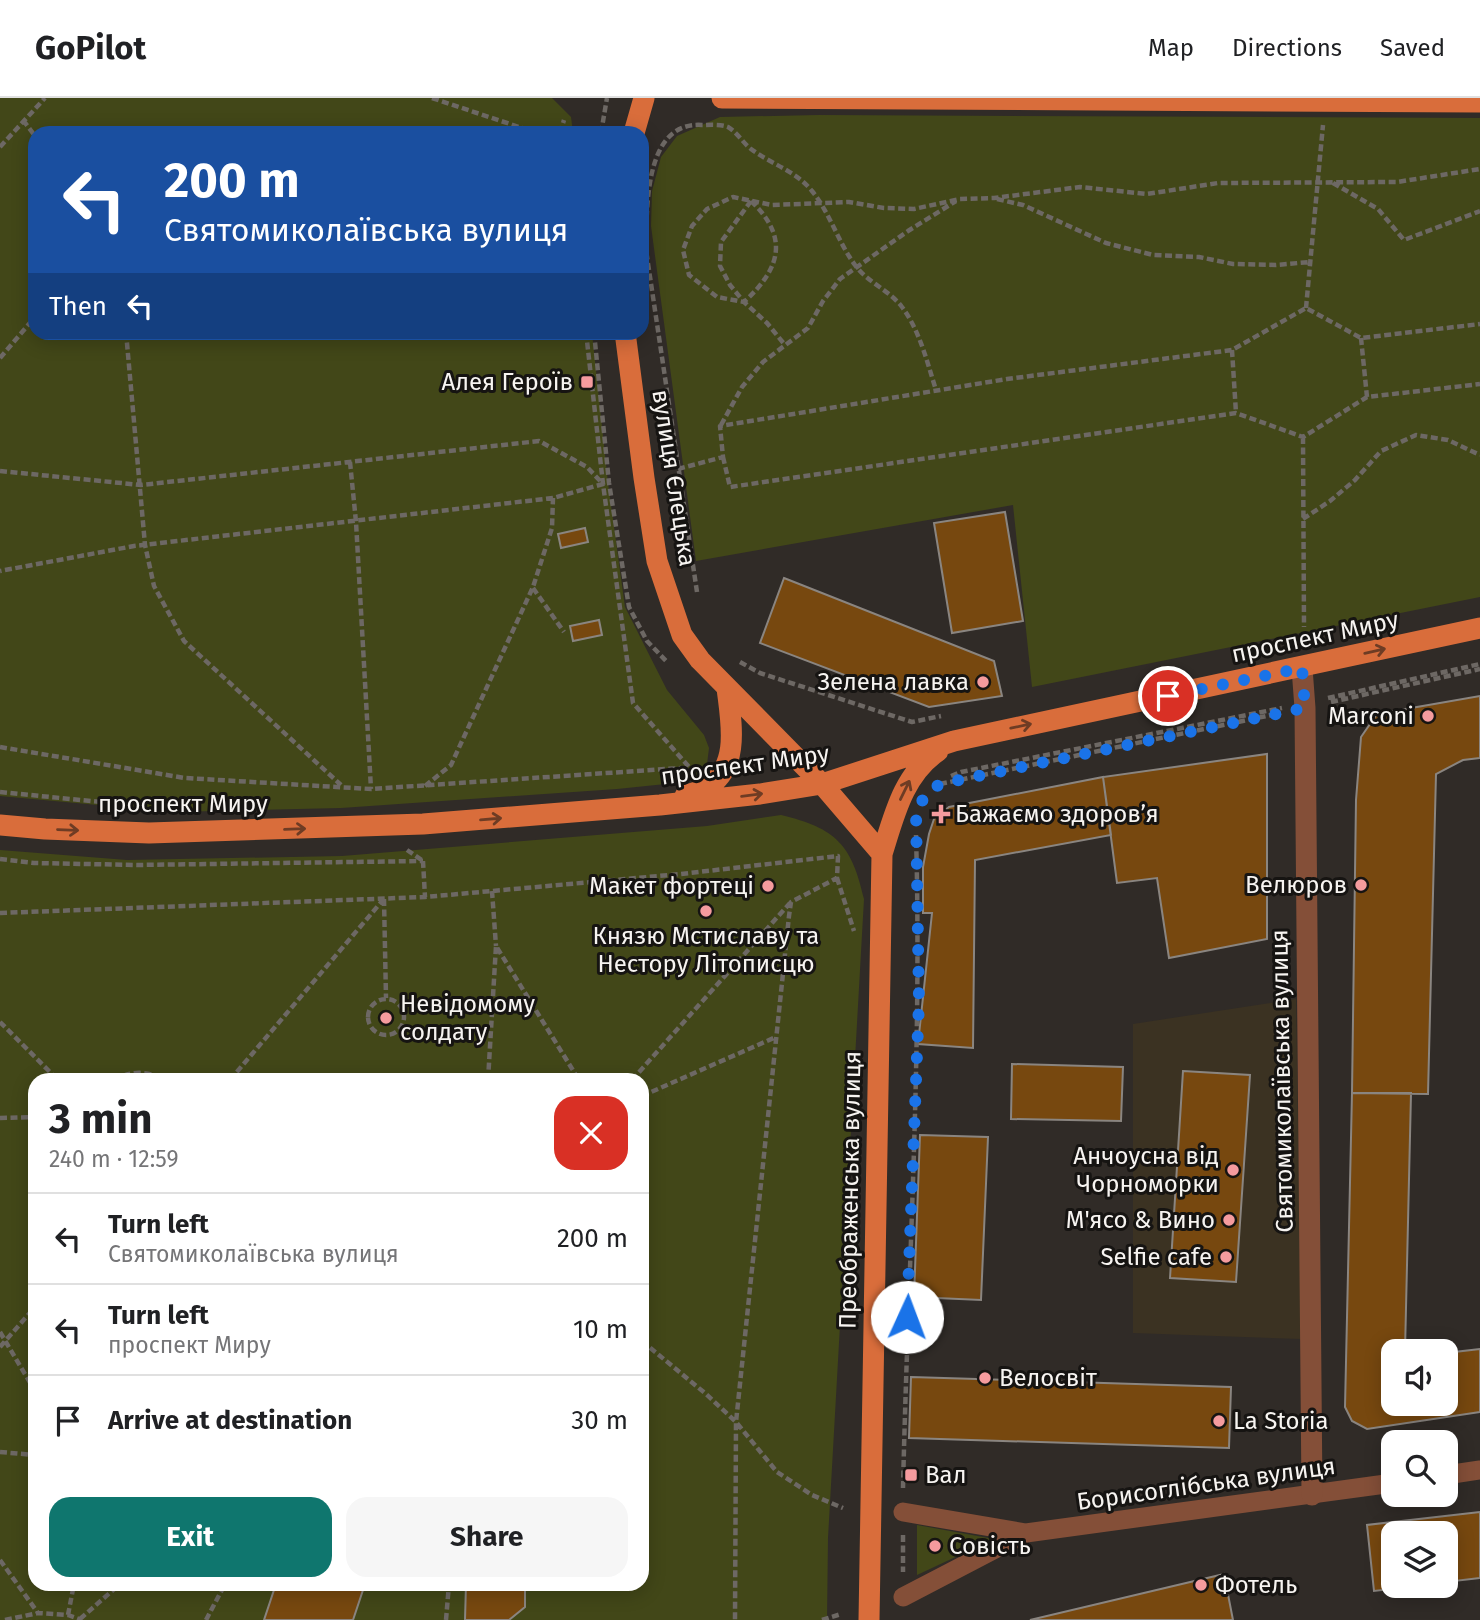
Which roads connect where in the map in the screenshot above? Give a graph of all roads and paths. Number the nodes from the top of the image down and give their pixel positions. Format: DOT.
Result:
graph roads {
  1 [pos="44,98"];
  2 [pos="432,98"];
  3 [pos="607,98"];
  4 [pos="644,98"];
  5 [pos="722,98"];
  6 [pos="1480,102"];
  7 [pos="1324,117"];
  8 [pos="23,120"];
  9 [pos="564,120"];
  10 [pos="516,126"];
  11 [pos="562,126"];
  12 [pos="602,126"];
  13 [pos="636,126"];
  14 [pos="28,127"];
  15 [pos="0,147"];
  16 [pos="1480,169"];
  17 [pos="1330,182"];
  18 [pos="1318,183"];
  19 [pos="649,188"];
  20 [pos="994,198"];
  21 [pos="960,199"];
  22 [pos="751,201"];
  23 [pos="819,202"];
  24 [pos="1480,211"];
  25 [pos="1310,262"];
  26 [pos="856,266"];
  27 [pos="649,271"];
  28 [pos="744,302"];
  29 [pos="1306,309"];
  30 [pos="1480,324"];
  31 [pos="28,325"];
  32 [pos="1361,338"];
  33 [pos="127,340"];
  34 [pos="587,340"];
  35 [pos="595,340"];
  36 [pos="626,340"];
  37 [pos="785,345"];
  38 [pos="1232,350"];
  39 [pos="0,358"];
  40 [pos="1480,384"];
  41 [pos="936,390"];
  42 [pos="1367,397"];
  43 [pos="1236,413"];
  44 [pos="720,426"];
  45 [pos="1303,436"];
  46 [pos="1480,455"];
  47 [pos="723,457"];
  48 [pos="350,463"];
  49 [pos="678,469"];
  50 [pos="0,471"];
  51 [pos="603,484"];
  52 [pos="141,485"];
  53 [pos="553,498"];
  54 [pos="1303,519"];
  55 [pos="356,522"];
  56 [pos="145,545"];
  57 [pos="0,571"];
  58 [pos="533,587"];
  59 [pos="698,604"];
  60 [pos="1304,627"];
  61 [pos="1480,628"];
  62 [pos="564,632"];
  63 [pos="736,659"];
  64 [pos="1480,666"];
  65 [pos="1302,668"];
  66 [pos="675,671"];
  67 [pos="727,688"];
  68 [pos="1305,706"];
  69 [pos="948,714"];
  70 [pos="954,740"];
  71 [pos="0,747"];
  72 [pos="958,763"];
  73 [pos="961,772"];
  74 [pos="963,779"];
  75 [pos="937,781"];
  76 [pos="822,784"];
  77 [pos="342,787"];
  78 [pos="424,787"];
  79 [pos="371,789"];
  80 [pos="933,789"];
  81 [pos="660,805"];
  82 [pos="0,825"];
  83 [pos="882,854"];
  84 [pos="0,859"];
  85 [pos="910,880"];
  86 [pos="492,891"];
  87 [pos="425,897"];
  88 [pos="384,899"];
  89 [pos="791,902"];
  90 [pos="0,913"];
  91 [pos="496,946"];
  92 [pos="386,999"];
  93 [pos="0,1022"];
  94 [pos="776,1036"];
  95 [pos="51,1073"];
  96 [pos="236,1073"];
  97 [pos="488,1073"];
  98 [pos="575,1073"];
  99 [pos="638,1073"];
  100 [pos="649,1093"];
  101 [pos="28,1117"];
  102 [pos="0,1118"];
  103 [pos="902,1296"];
  104 [pos="28,1315"];
  105 [pos="0,1332"];
  106 [pos="5,1342"];
  107 [pos="649,1346"];
  108 [pos="0,1347"];
  109 [pos="28,1380"];
  110 [pos="736,1422"];
  111 [pos="0,1452"];
  112 [pos="28,1454"];
  113 [pos="1480,1470"];
  114 [pos="1458,1473"];
  115 [pos="1381,1485"];
  116 [pos="898,1488"];
  117 [pos="1312,1495"];
  118 [pos="844,1508"];
  119 [pos="900,1520"];
  120 [pos="1026,1533"];
  121 [pos="0,1560"];
  122 [pos="897,1570"];
  123 [pos="73,1591"];
  124 [pos="112,1591"];
  125 [pos="221,1591"];
  126 [pos="448,1591"];
  127 [pos="903,1597"];
  128 [pos="847,1611"];
  129 [pos="38,1613"];
  130 [pos="841,1614"];
  131 [pos="68,1615"];
  132 [pos="5,1620"];
  133 [pos="81,1620"];
  134 [pos="206,1620"];
  135 [pos="446,1620"];
  136 [pos="736,1620"];
  137 [pos="822,1620"];
  138 [pos="847,1620"];
  139 [pos="869,1620"];
  1 -- 8 [label="path"];
  2 -- 10 [label="path"];
  3 -- 12 [label="path"];
  4 -- 13 [label="main road"];
  5 -- 6 [label="main road"];
  7 -- 18 [label="path"];
  8 -- 14 [label="path"];
  8 -- 15 [label="path"];
  9 -- 11 [label="path"];
  16 -- 17 [label="path"];
  17 -- 18 [label="path"];
  17 -- 24 [label="path"];
  18 -- 20 [label="path"];
  18 -- 25 [label="path"];
  19 -- 23 [label="path"];
  20 -- 21 [label="path"];
  20 -- 25 [label="path"];
  21 -- 23 [label="path"];
  21 -- 26 [label="path"];
  22 -- 23 [label="path"];
  22 -- 28 [label="path"];
  22 -- 28 [label="path"];
  22 -- 28 [label="path"];
  23 -- 26 [label="path"];
  25 -- 29 [label="path"];
  26 -- 37 [label="path"];
  26 -- 41 [label="path"];
  27 -- 49 [label="path"];
  28 -- 37 [label="path"];
  29 -- 32 [label="path"];
  29 -- 38 [label="path"];
  30 -- 32 [label="path"];
  31 -- 39 [label="path"];
  32 -- 42 [label="path"];
  33 -- 52 [label="path"];
  34 -- 51 [label="path"];
  35 -- 66 [label="path"];
  36 -- 67 [label="main road, вулиця Єлецька"];
  37 -- 44 [label="path"];
  38 -- 41 [label="path"];
  38 -- 43 [label="path"];
  40 -- 42 [label="path"];
  41 -- 44 [label="path"];
  42 -- 45 [label="path"];
  43 -- 45 [label="path"];
  43 -- 47 [label="path"];
  44 -- 47 [label="path"];
  45 -- 54 [label="path"];
  46 -- 54 [label="path"];
  47 -- 49 [label="path"];
  48 -- 51 [label="path"];
  48 -- 52 [label="path"];
  48 -- 55 [label="path"];
  49 -- 59 [label="path"];
  50 -- 52 [label="path"];
  51 -- 53 [label="path"];
  51 -- 78 [label="path"];
  52 -- 56 [label="path"];
  53 -- 55 [label="path"];
  53 -- 58 [label="path"];
  54 -- 60 [label="path"];
  55 -- 56 [label="path"];
  55 -- 79 [label="path"];
  56 -- 57 [label="path"];
  56 -- 77 [label="path"];
  58 -- 62 [label="path"];
  58 -- 78 [label="path"];
  65 -- 61 [label="main road, проспект Миру, one-way"];
  63 -- 69 [label="path"];
  64 -- 68 [label="path"];
  65 -- 68 [label="street, Святомиколаївська вулиця"];
  70 -- 65 [label="main road, проспект Миру, one-way"];
  67 -- 76 [label="main road, вулиця Єлецька"];
  67 -- 81 [label="main road"];
  68 -- 73 [label="path"];
  68 -- 74 [label="path"];
  68 -- 117 [label="street, Святомиколаївська вулиця"];
  70 -- 76 [label="main road, проспект Миру"];
  83 -- 70 [label="main road, Преображенська вулиця, one-way"];
  71 -- 77 [label="path"];
  72 -- 73 [label="path"];
  73 -- 74 [label="path"];
  73 -- 75 [label="path"];
  74 -- 80 [label="path"];
  81 -- 76 [label="main road, проспект Миру, one-way"];
  76 -- 83 [label="main road"];
  77 -- 79 [label="path"];
  78 -- 79 [label="path"];
  82 -- 81 [label="main road, проспект Миру, one-way"];
  83 -- 139 [label="main road, Преображенська вулиця"];
  84 -- 87 [label="path"];
  85 -- 119 [label="path"];
  86 -- 87 [label="path"];
  86 -- 89 [label="path"];
  86 -- 91 [label="path"];
  87 -- 88 [label="path"];
  88 -- 90 [label="path"];
  88 -- 92 [label="path"];
  88 -- 96 [label="path"];
  89 -- 94 [label="path"];
  89 -- 99 [label="path"];
  91 -- 97 [label="path"];
  91 -- 98 [label="path"];
  92 -- 92 [label="path"];
  93 -- 95 [label="path"];
  94 -- 100 [label="path"];
  94 -- 110 [label="path"];
  101 -- 102 [label="path"];
  103 -- 116 [label="path"];
  104 -- 106 [label="path"];
  105 -- 106 [label="path"];
  106 -- 108 [label="path"];
  106 -- 109 [label="path"];
  107 -- 110 [label="path"];
  110 -- 118 [label="path"];
  110 -- 136 [label="path"];
  111 -- 112 [label="path"];
  113 -- 114 [label="street"];
  115 -- 117 [label="street, Борисоглібська вулиця"];
  117 -- 120 [label="street, Борисоглібська вулиця"];
  119 -- 120 [label="street, Борисоглібська вулиця"];
  119 -- 122 [label="path"];
  120 -- 127 [label="street, Борисоглібська вулиця"];
  121 -- 129 [label="path"];
  123 -- 131 [label="path"];
  124 -- 133 [label="path"];
  125 -- 134 [label="path"];
  126 -- 135 [label="path"];
  128 -- 138 [label="path"];
  129 -- 131 [label="path"];
  129 -- 132 [label="path"];
  130 -- 137 [label="path"];
  131 -- 133 [label="path"];
}
